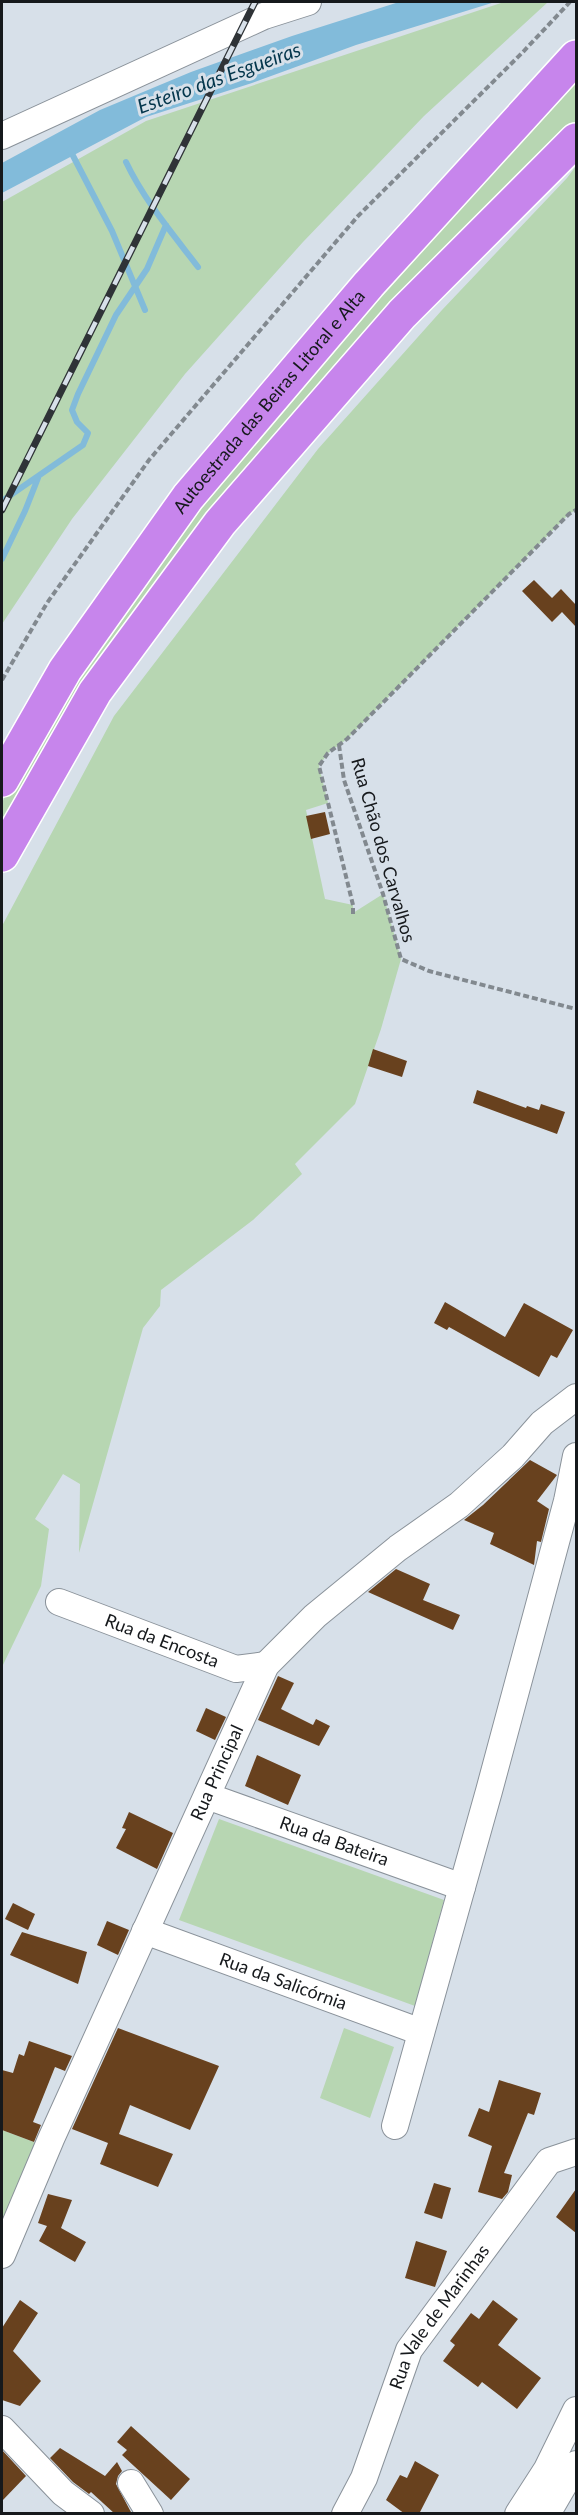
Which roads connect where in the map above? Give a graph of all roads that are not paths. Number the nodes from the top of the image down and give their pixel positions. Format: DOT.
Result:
graph roads {
  1 [pos="307,2"];
  2 [pos="264,9"];
  3 [pos="576,57"];
  4 [pos="2,136"];
  5 [pos="576,140"];
  6 [pos="2,780"];
  7 [pos="2,855"];
  8 [pos="576,1397"];
  9 [pos="576,1456"];
  10 [pos="59,1602"];
  11 [pos="266,1665"];
  12 [pos="207,1796"];
  13 [pos="462,1887"];
  14 [pos="146,1931"];
  15 [pos="421,2032"];
  16 [pos="394,2126"];
  17 [pos="576,2152"];
  18 [pos="2,2256"];
  19 [pos="576,2410"];
  20 [pos="2,2429"];
  21 [pos="576,2464"];
  22 [pos="131,2483"];
  23 [pos="91,2514"];
  24 [pos="150,2514"];
  25 [pos="345,2514"];
  26 [pos="518,2514"];
  27 [pos="547,2514"];
  1 -- 2 [label="street"];
  2 -- 4 [label="street"];
  3 -- 6 [label="highway, Autoestrada das Beiras Litoral e Alta"];
  5 -- 7 [label="highway"];
  8 -- 11 [label="street, Rua Principal"];
  9 -- 13 [label="street"];
  10 -- 11 [label="street, Rua da Encosta"];
  11 -- 12 [label="street, Rua Principal"];
  12 -- 13 [label="street, Rua da Bateira"];
  12 -- 14 [label="street, Rua Principal"];
  13 -- 15 [label="street"];
  14 -- 15 [label="street, Rua da Salicórnia"];
  14 -- 18 [label="street, Rua Principal"];
  15 -- 16 [label="street"];
  17 -- 25 [label="street, Rua Vale de Marinhas"];
  19 -- 26 [label="street"];
  20 -- 23 [label="street"];
  21 -- 27 [label="street"];
  22 -- 24 [label="street"];
}
